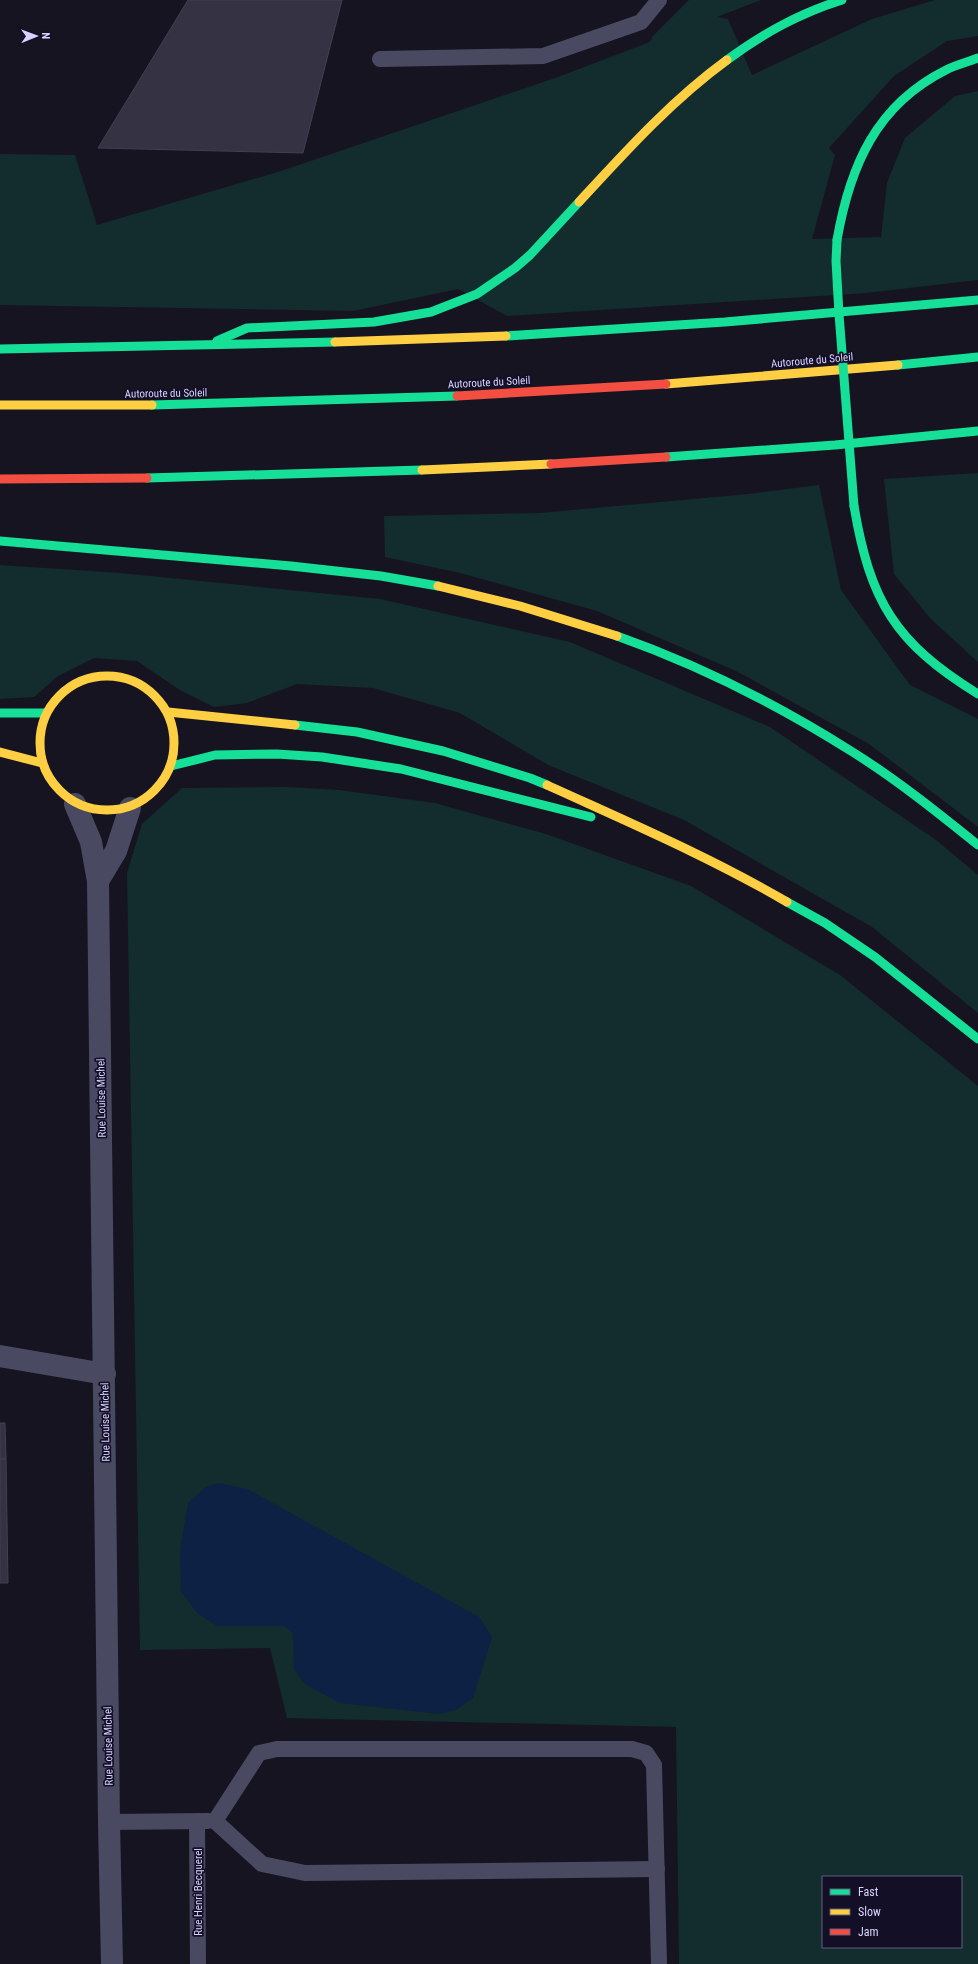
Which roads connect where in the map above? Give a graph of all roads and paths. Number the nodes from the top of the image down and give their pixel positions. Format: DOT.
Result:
graph roads {
  1 [pos="659,0"];
  2 [pos="842,0"];
  3 [pos="978,58"];
  4 [pos="380,59"];
  5 [pos="978,300"];
  6 [pos="207,345"];
  7 [pos="0,349"];
  8 [pos="978,358"];
  9 [pos="0,405"];
  10 [pos="978,431"];
  11 [pos="0,479"];
  12 [pos="0,541"];
  13 [pos="978,694"];
  14 [pos="168,712"];
  15 [pos="0,713"];
  16 [pos="46,713"];
  17 [pos="0,752"];
  18 [pos="42,764"];
  19 [pos="171,766"];
  20 [pos="75,804"];
  21 [pos="130,808"];
  22 [pos="658,835"];
  23 [pos="978,845"];
  24 [pos="98,881"];
  25 [pos="978,1039"];
  26 [pos="0,1356"];
  27 [pos="104,1374"];
  28 [pos="197,1821"];
  29 [pos="216,1821"];
  30 [pos="109,1822"];
  31 [pos="657,1869"];
  32 [pos="112,1964"];
  33 [pos="198,1964"];
  34 [pos="659,1964"];
  1 -- 4 [label="lane"];
  2 -- 6 [label="main road"];
  3 -- 13 [label="main road, bridge"];
  5 -- 6 [label="main road"];
  6 -- 7 [label="main road"];
  8 -- 9 [label="main road, Autoroute du Soleil"];
  10 -- 11 [label="main road"];
  12 -- 23 [label="main road"];
  14 -- 16 [label="main road"];
  14 -- 19 [label="main road"];
  14 -- 22 [label="main road"];
  15 -- 16 [label="main road"];
  16 -- 18 [label="main road"];
  17 -- 18 [label="main road"];
  18 -- 20 [label="main road"];
  19 -- 21 [label="main road"];
  19 -- 22 [label="main road"];
  20 -- 21 [label="main road"];
  20 -- 24 [label="street, Rue Louise Michel"];
  21 -- 24 [label="street"];
  22 -- 25 [label="main road"];
  24 -- 27 [label="street, Rue Louise Michel"];
  26 -- 27 [label="street"];
  27 -- 30 [label="street, Rue Louise Michel"];
  28 -- 29 [label="lane"];
  28 -- 30 [label="lane"];
  28 -- 33 [label="lane, Rue Henri Becquerel"];
  29 -- 31 [label="lane"];
  29 -- 31 [label="lane"];
  30 -- 32 [label="street, Rue Louise Michel"];
  31 -- 34 [label="lane"];
}
